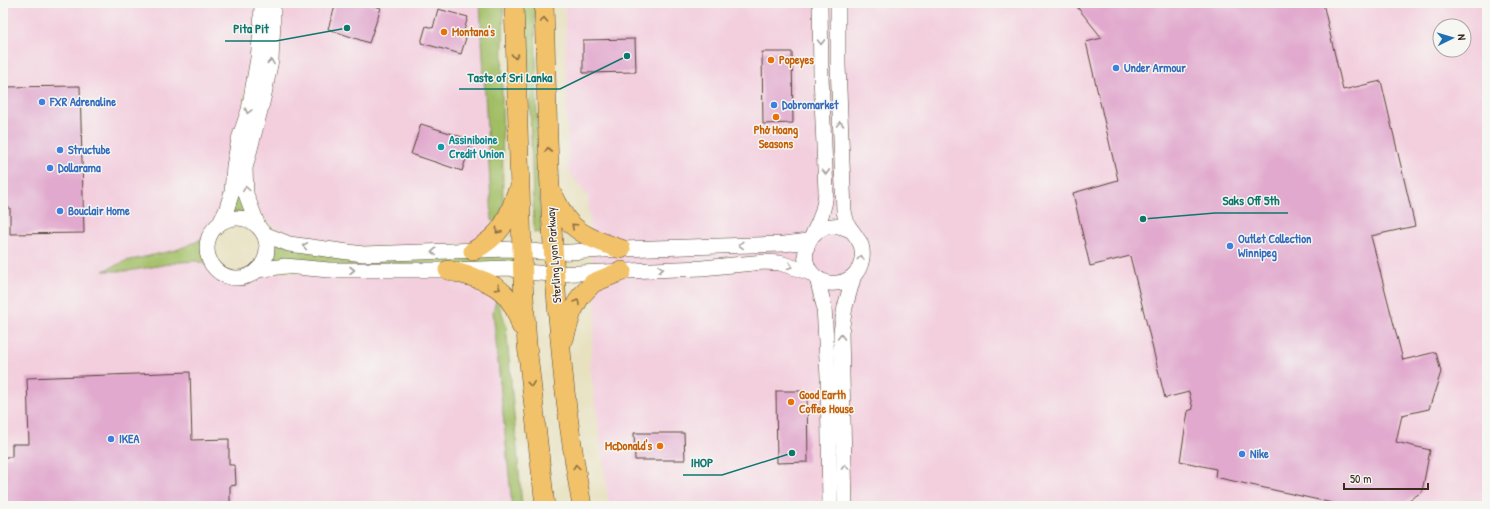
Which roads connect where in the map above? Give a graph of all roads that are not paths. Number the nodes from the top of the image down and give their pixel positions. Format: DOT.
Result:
graph roads {
  1 [pos="262,3"];
  2 [pos="273,3"];
  3 [pos="514,3"];
  4 [pos="544,3"];
  5 [pos="820,3"];
  6 [pos="838,3"];
  7 [pos="519,183"];
  8 [pos="550,189"];
  9 [pos="220,223"];
  10 [pos="261,230"];
  11 [pos="852,232"];
  12 [pos="810,238"];
  13 [pos="621,249"];
  14 [pos="473,251"];
  15 [pos="522,251"];
  16 [pos="553,253"];
  17 [pos="257,270"];
  18 [pos="448,270"];
  19 [pos="622,271"];
  20 [pos="522,272"];
  21 [pos="554,274"];
  22 [pos="814,275"];
  23 [pos="854,275"];
  24 [pos="527,345"];
  25 [pos="561,352"];
  26 [pos="545,506"];
  27 [pos="582,506"];
  28 [pos="830,506"];
  29 [pos="845,506"];
  1 -- 9 [label="street, one-way"];
  10 -- 2 [label="street, one-way"];
  3 -- 7 [label="main road, one-way"];
  8 -- 4 [label="main road, Sterling Lyon Parkway, one-way"];
  5 -- 12 [label="street, one-way"];
  11 -- 6 [label="street, one-way"];
  7 -- 14 [label="main road, one-way"];
  7 -- 15 [label="main road"];
  13 -- 8 [label="main road, one-way"];
  8 -- 16 [label="main road, Sterling Lyon Parkway"];
  9 -- 10 [label="street"];
  9 -- 17 [label="street"];
  14 -- 10 [label="street, one-way"];
  10 -- 17 [label="street"];
  11 -- 12 [label="street"];
  23 -- 11 [label="street, one-way"];
  12 -- 13 [label="street, one-way"];
  12 -- 22 [label="street"];
  13 -- 16 [label="street"];
  14 -- 15 [label="street"];
  15 -- 16 [label="street"];
  15 -- 20 [label="main road"];
  16 -- 21 [label="main road, Sterling Lyon Parkway"];
  17 -- 18 [label="street, one-way"];
  18 -- 20 [label="street"];
  18 -- 24 [label="main road, one-way"];
  19 -- 21 [label="street"];
  19 -- 22 [label="street, one-way"];
  25 -- 19 [label="main road, one-way"];
  20 -- 21 [label="street"];
  20 -- 24 [label="main road"];
  21 -- 25 [label="main road, Sterling Lyon Parkway"];
  22 -- 23 [label="street"];
  22 -- 28 [label="street"];
  29 -- 23 [label="street, one-way"];
  24 -- 26 [label="main road, one-way"];
  27 -- 25 [label="main road, Sterling Lyon Parkway, one-way"];
}
